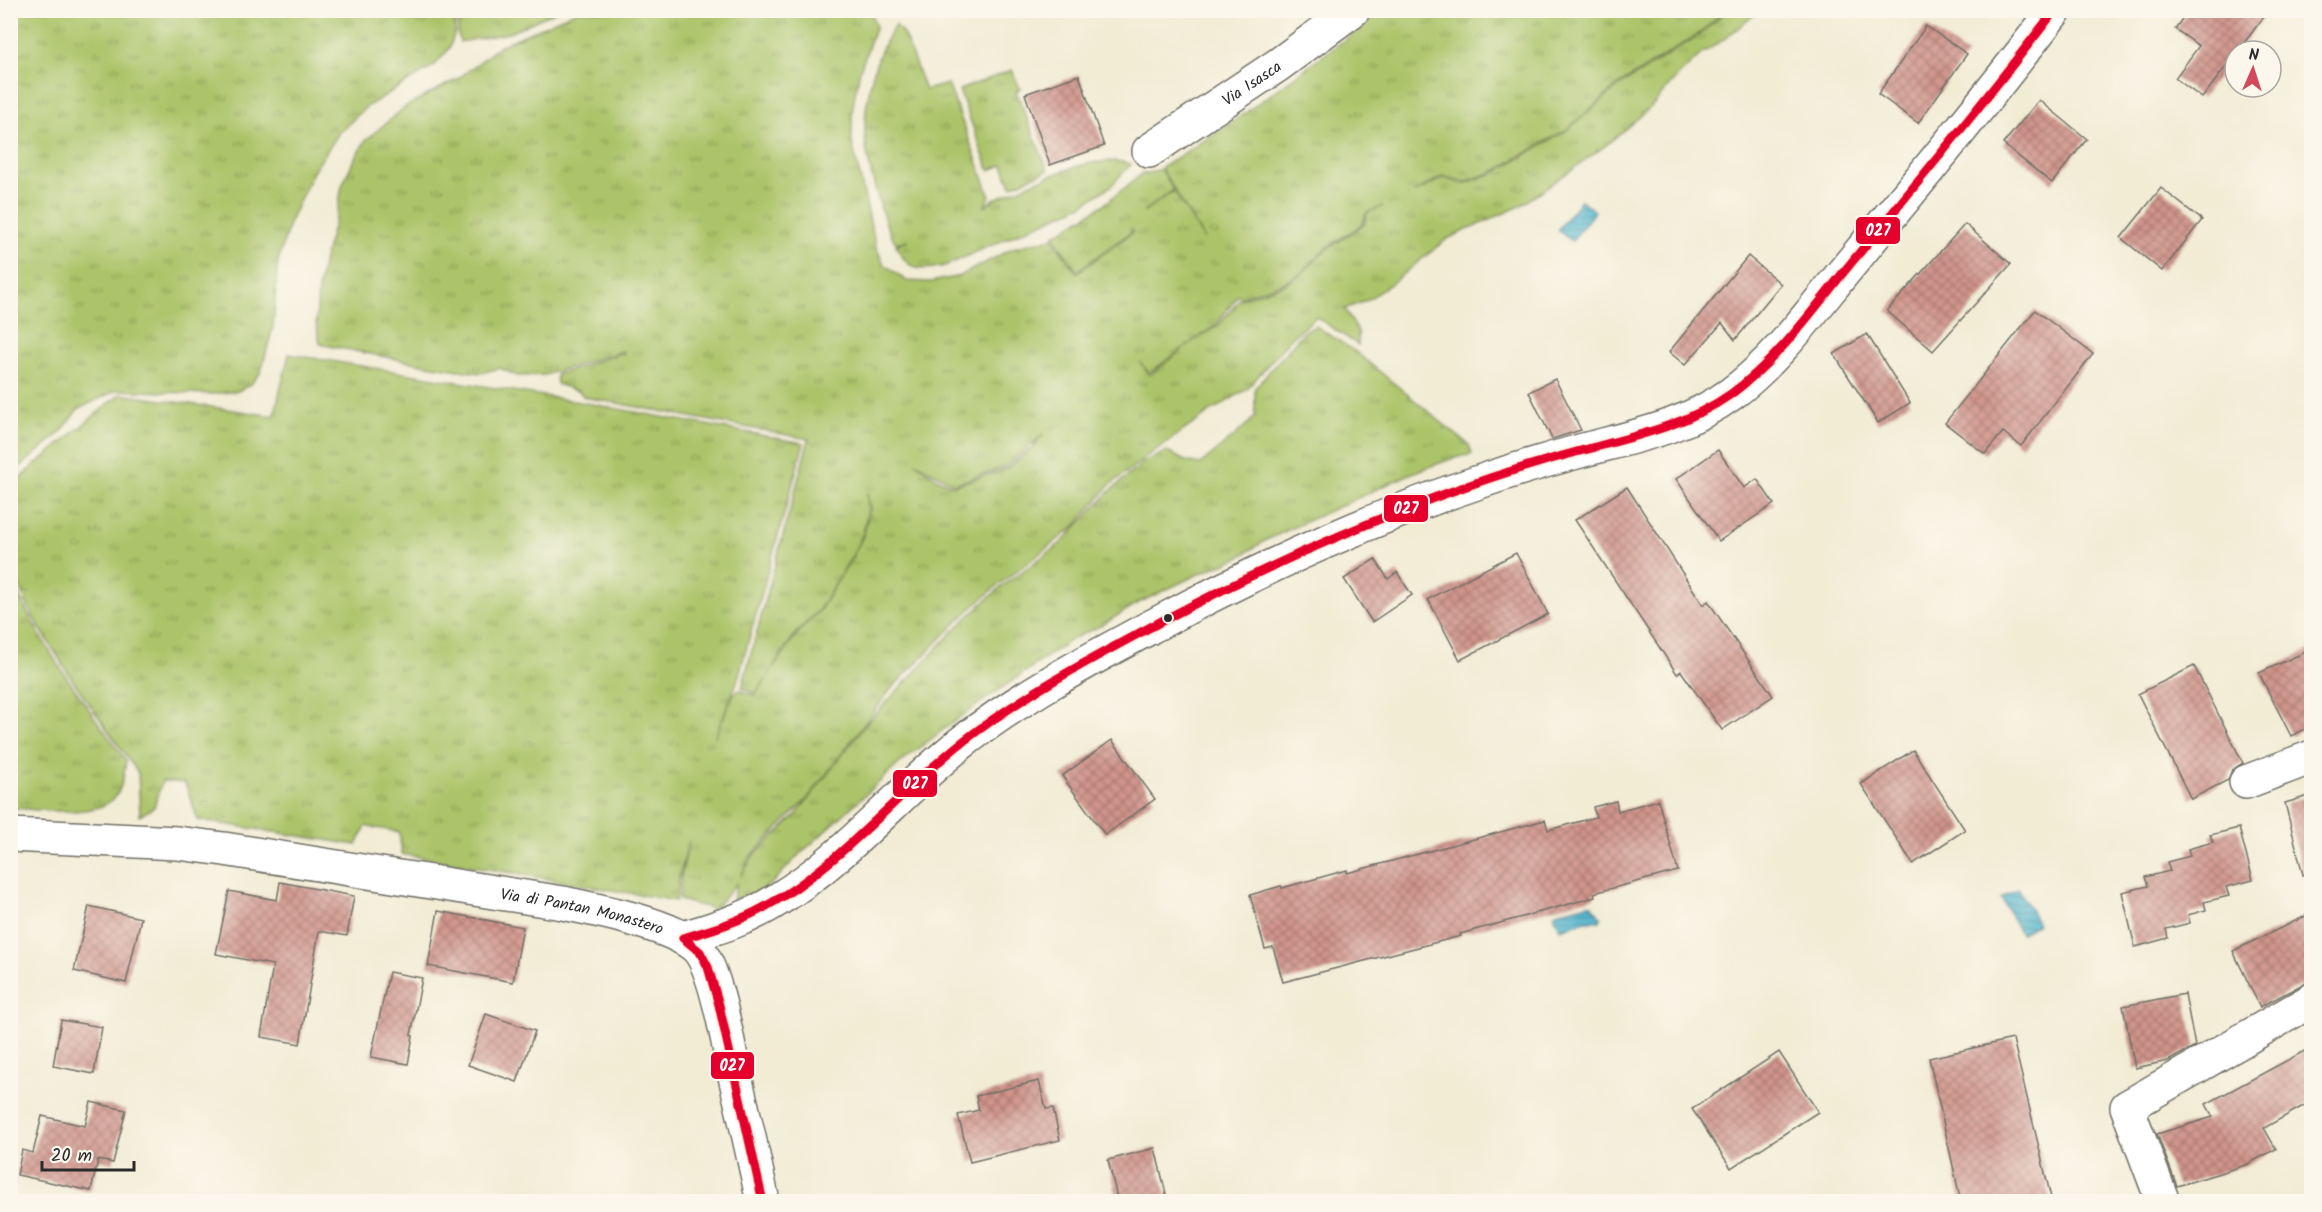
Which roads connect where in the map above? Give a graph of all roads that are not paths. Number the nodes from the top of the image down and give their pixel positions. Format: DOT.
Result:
graph roads {
  1 [pos="1353,10"];
  2 [pos="2055,10"];
  3 [pos="1149,151"];
  4 [pos="2312,757"];
  5 [pos="2246,782"];
  6 [pos="10,835"];
  7 [pos="683,938"];
  8 [pos="2312,1000"];
  9 [pos="763,1202"];
  10 [pos="2163,1202"];
  1 -- 3 [label="street, Via Isasca"];
  2 -- 7 [label="street, Via di Pantan Monastero"];
  4 -- 5 [label="street"];
  6 -- 7 [label="street, Via di Pantan Monastero"];
  7 -- 9 [label="street"];
  8 -- 10 [label="street"];
}
